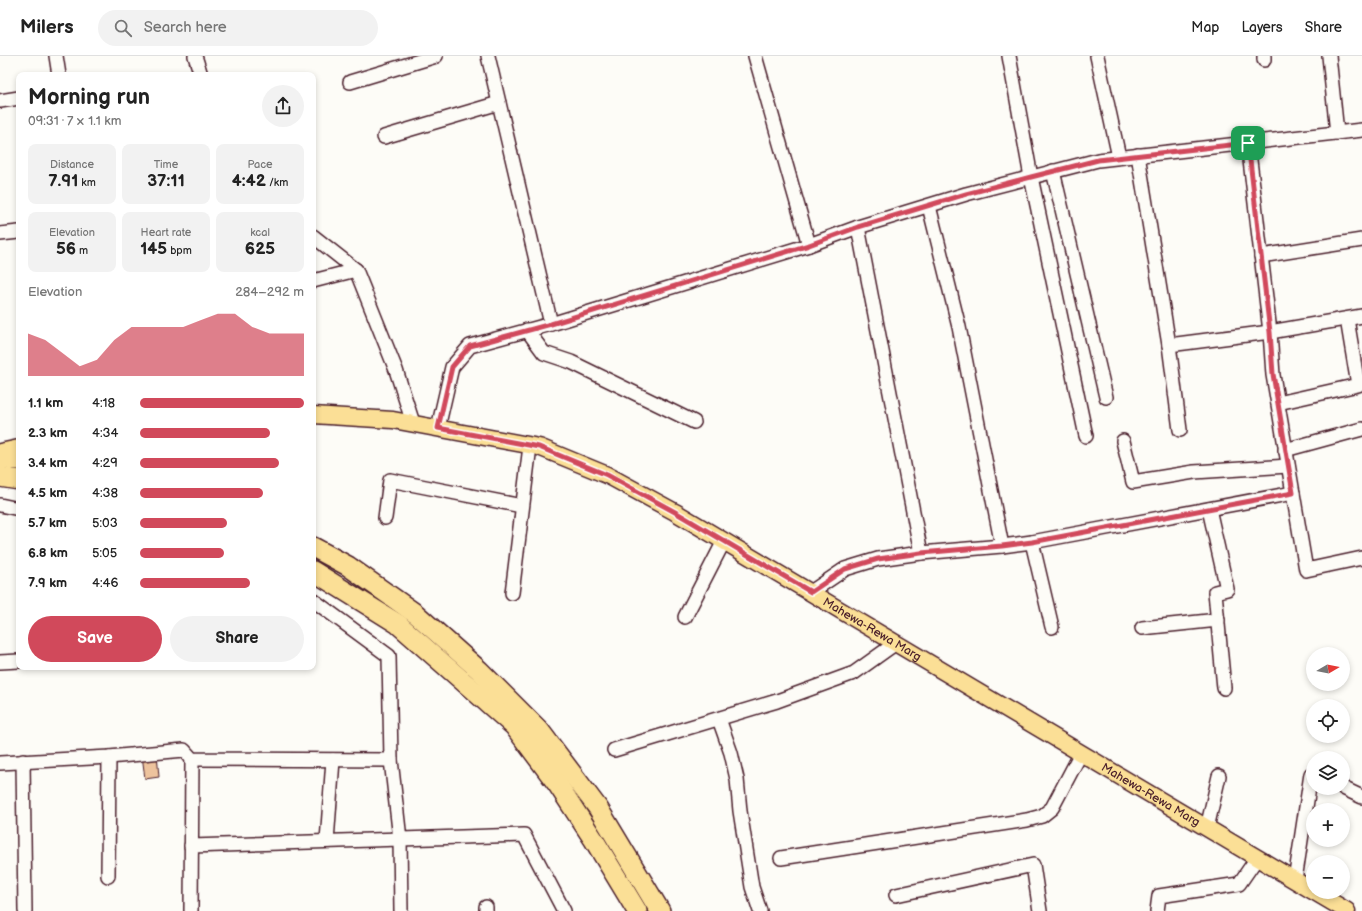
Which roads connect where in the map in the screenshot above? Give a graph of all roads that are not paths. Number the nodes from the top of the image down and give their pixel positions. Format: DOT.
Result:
graph roads {
  1 [pos="56,56"];
  2 [pos="195,56"];
  3 [pos="436,56"];
  4 [pos="488,56"];
  5 [pos="755,56"];
  6 [pos="1009,56"];
  7 [pos="1097,56"];
  8 [pos="1329,56"];
  9 [pos="59,72"];
  10 [pos="200,72"];
  11 [pos="350,82"];
  12 [pos="16,98"];
  13 [pos="0,101"];
  14 [pos="499,103"];
  15 [pos="1362,130"];
  16 [pos="1337,133"];
  17 [pos="384,137"];
  18 [pos="1248,143"];
  19 [pos="1138,155"];
  20 [pos="1119,157"];
  21 [pos="1053,171"];
  22 [pos="1031,177"];
  23 [pos="929,206"];
  24 [pos="858,227"];
  25 [pos="16,232"];
  26 [pos="0,234"];
  27 [pos="316,238"];
  28 [pos="1362,240"];
  29 [pos="809,245"];
  30 [pos="1261,256"];
  31 [pos="356,270"];
  32 [pos="316,280"];
  33 [pos="1362,316"];
  34 [pos="1347,319"];
  35 [pos="551,324"];
  36 [pos="527,330"];
  37 [pos="1270,332"];
  38 [pos="1169,345"];
  39 [pos="1106,397"];
  40 [pos="1278,403"];
  41 [pos="316,415"];
  42 [pos="694,422"];
  43 [pos="412,424"];
  44 [pos="438,428"];
  45 [pos="1362,429"];
  46 [pos="1180,430"];
  47 [pos="1086,436"];
  48 [pos="1123,441"];
  49 [pos="530,446"];
  50 [pos="16,449"];
  51 [pos="1285,450"];
  52 [pos="0,452"];
  53 [pos="0,459"];
  54 [pos="16,460"];
  55 [pos="1288,466"];
  56 [pos="0,477"];
  57 [pos="16,480"];
  58 [pos="1293,493"];
  59 [pos="0,505"];
  60 [pos="522,506"];
  61 [pos="16,508"];
  62 [pos="1209,509"];
  63 [pos="385,518"];
  64 [pos="724,541"];
  65 [pos="1032,542"];
  66 [pos="1002,546"];
  67 [pos="316,549"];
  68 [pos="921,553"];
  69 [pos="1362,558"];
  70 [pos="316,573"];
  71 [pos="811,592"];
  72 [pos="512,593"];
  73 [pos="316,602"];
  74 [pos="685,617"];
  75 [pos="1218,620"];
  76 [pos="1052,627"];
  77 [pos="1142,628"];
  78 [pos="896,643"];
  79 [pos="16,661"];
  80 [pos="0,662"];
  81 [pos="1224,688"];
  82 [pos="719,719"];
  83 [pos="614,750"];
  84 [pos="1081,753"];
  85 [pos="109,757"];
  86 [pos="192,759"];
  87 [pos="333,760"];
  88 [pos="391,760"];
  89 [pos="23,761"];
  90 [pos="0,763"];
  91 [pos="1219,776"];
  92 [pos="1350,791"];
  93 [pos="1308,795"];
  94 [pos="1362,797"];
  95 [pos="1206,828"];
  96 [pos="400,839"];
  97 [pos="326,841"];
  98 [pos="191,846"];
  99 [pos="781,858"];
  100 [pos="1258,858"];
  101 [pos="108,876"];
  102 [pos="1296,880"];
  103 [pos="1306,886"];
  104 [pos="896,895"];
  105 [pos="1327,899"];
  106 [pos="25,911"];
  107 [pos="191,911"];
  108 [pos="401,911"];
  109 [pos="564,911"];
  110 [pos="637,911"];
  111 [pos="660,911"];
  112 [pos="760,911"];
  113 [pos="1040,911"];
  114 [pos="1157,911"];
  115 [pos="1347,911"];
  1 -- 9 [label="street"];
  2 -- 10 [label="street"];
  3 -- 11 [label="street"];
  4 -- 14 [label="street"];
  5 -- 29 [label="street"];
  6 -- 22 [label="street"];
  7 -- 20 [label="street"];
  8 -- 16 [label="street"];
  12 -- 13 [label="street"];
  14 -- 17 [label="street"];
  14 -- 35 [label="street"];
  15 -- 16 [label="street"];
  16 -- 18 [label="street"];
  18 -- 19 [label="street"];
  18 -- 30 [label="street"];
  19 -- 20 [label="street"];
  19 -- 38 [label="street"];
  20 -- 21 [label="street"];
  21 -- 22 [label="street"];
  21 -- 39 [label="street"];
  22 -- 23 [label="street"];
  22 -- 47 [label="street"];
  23 -- 24 [label="street"];
  23 -- 66 [label="street"];
  24 -- 29 [label="street"];
  24 -- 68 [label="street"];
  25 -- 26 [label="street"];
  27 -- 31 [label="street"];
  28 -- 30 [label="street"];
  29 -- 35 [label="street"];
  30 -- 37 [label="street"];
  31 -- 32 [label="street"];
  31 -- 43 [label="street"];
  33 -- 34 [label="street"];
  34 -- 37 [label="street"];
  34 -- 40 [label="street"];
  35 -- 36 [label="street"];
  36 -- 42 [label="street"];
  36 -- 44 [label="street"];
  37 -- 38 [label="street"];
  37 -- 40 [label="street"];
  38 -- 46 [label="street"];
  40 -- 51 [label="street"];
  41 -- 43 [label="main road, Mahewa-Rewa Marg"];
  43 -- 44 [label="main road, Mahewa-Rewa Marg"];
  44 -- 49 [label="main road, Mahewa-Rewa Marg"];
  45 -- 51 [label="street"];
  48 -- 55 [label="street"];
  49 -- 60 [label="street"];
  49 -- 64 [label="main road, Mahewa-Rewa Marg"];
  50 -- 52 [label="main road"];
  51 -- 55 [label="street"];
  53 -- 54 [label="highway"];
  55 -- 58 [label="street"];
  56 -- 57 [label="highway"];
  58 -- 62 [label="street"];
  58 -- 69 [label="street"];
  59 -- 61 [label="street"];
  60 -- 63 [label="street"];
  60 -- 72 [label="street"];
  62 -- 65 [label="street"];
  62 -- 75 [label="street"];
  64 -- 71 [label="main road, Mahewa-Rewa Marg"];
  64 -- 74 [label="street"];
  65 -- 66 [label="street"];
  65 -- 76 [label="street"];
  66 -- 68 [label="street"];
  67 -- 111 [label="highway"];
  68 -- 71 [label="street"];
  70 -- 110 [label="highway"];
  71 -- 78 [label="main road, Mahewa-Rewa Marg"];
  73 -- 88 [label="street"];
  75 -- 77 [label="street"];
  75 -- 81 [label="street"];
  78 -- 82 [label="street"];
  78 -- 84 [label="main road, Mahewa-Rewa Marg"];
  79 -- 80 [label="street"];
  82 -- 83 [label="street"];
  82 -- 112 [label="street"];
  84 -- 95 [label="main road, Mahewa-Rewa Marg"];
  84 -- 99 [label="street"];
  85 -- 86 [label="street"];
  85 -- 89 [label="street"];
  85 -- 101 [label="street"];
  86 -- 87 [label="street"];
  86 -- 98 [label="street"];
  87 -- 88 [label="street"];
  87 -- 97 [label="street"];
  88 -- 96 [label="street"];
  89 -- 90 [label="street"];
  89 -- 106 [label="street"];
  91 -- 95 [label="street"];
  92 -- 94 [label="street"];
  93 -- 102 [label="street"];
  95 -- 100 [label="main road, Mahewa-Rewa Marg"];
  96 -- 97 [label="street"];
  96 -- 108 [label="street"];
  96 -- 109 [label="street"];
  97 -- 98 [label="street"];
  98 -- 107 [label="street"];
  100 -- 102 [label="main road, Mahewa-Rewa Marg"];
  100 -- 114 [label="street"];
  102 -- 103 [label="main road, Mahewa-Rewa Marg"];
  104 -- 113 [label="street"];
  105 -- 115 [label="main road, Mahewa-Rewa Marg"];
}
